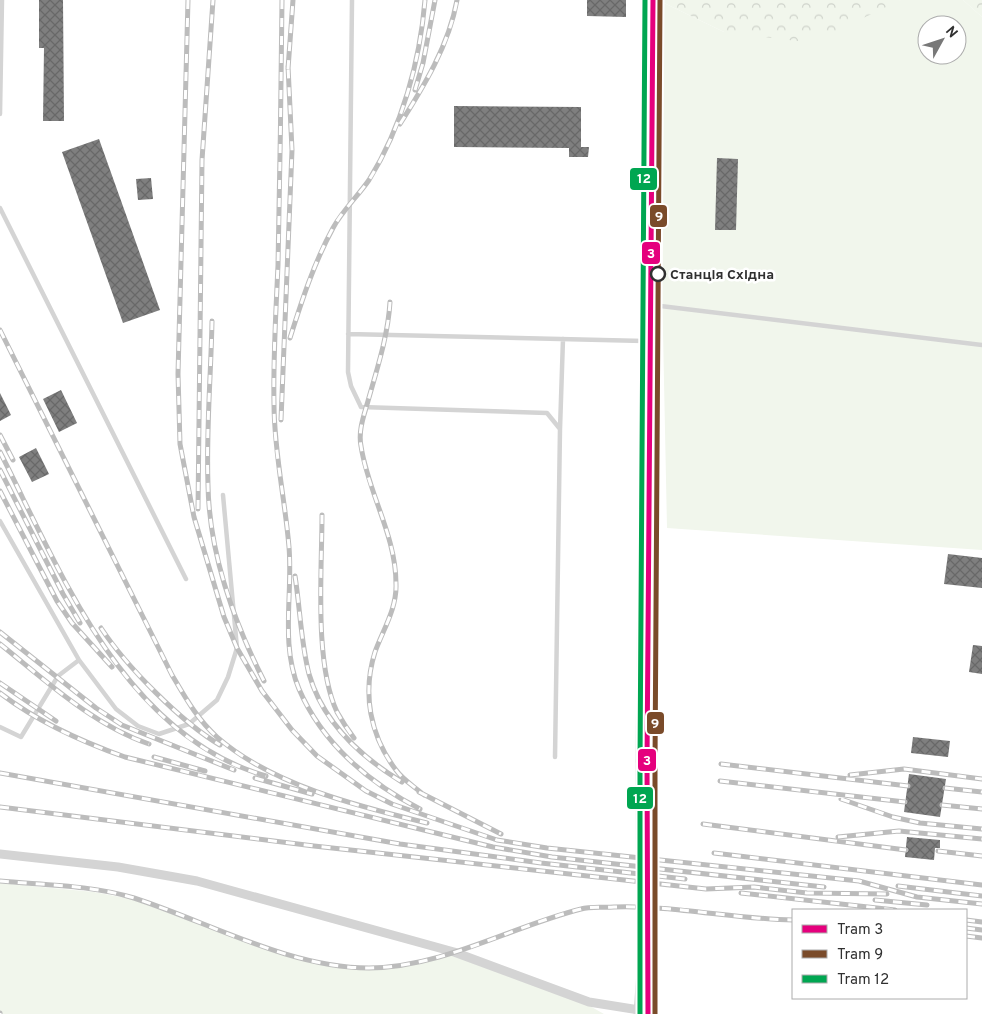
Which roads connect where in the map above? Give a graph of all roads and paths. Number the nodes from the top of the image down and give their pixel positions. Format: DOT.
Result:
graph roads {
  1 [pos="2,0"];
  2 [pos="352,0"];
  3 [pos="648,0"];
  4 [pos="0,114"];
  5 [pos="0,208"];
  6 [pos="644,304"];
  7 [pos="348,334"];
  8 [pos="563,339"];
  9 [pos="644,341"];
  10 [pos="982,345"];
  11 [pos="560,429"];
  12 [pos="223,496"];
  13 [pos="0,521"];
  14 [pos="186,580"];
  15 [pos="79,660"];
  16 [pos="0,726"];
  17 [pos="555,757"];
  18 [pos="0,854"];
  19 [pos="638,1012"];
  1 -- 4 [label="lane"];
  2 -- 7 [label="lane"];
  3 -- 6 [label="street"];
  5 -- 14 [label="lane"];
  6 -- 9 [label="street"];
  6 -- 10 [label="lane"];
  7 -- 8 [label="lane"];
  7 -- 11 [label="lane"];
  8 -- 9 [label="lane"];
  8 -- 11 [label="lane"];
  9 -- 19 [label="street, bridge"];
  11 -- 17 [label="lane"];
  12 -- 15 [label="lane"];
  13 -- 15 [label="lane"];
  15 -- 16 [label="lane"];
  18 -- 19 [label="street"];
}
